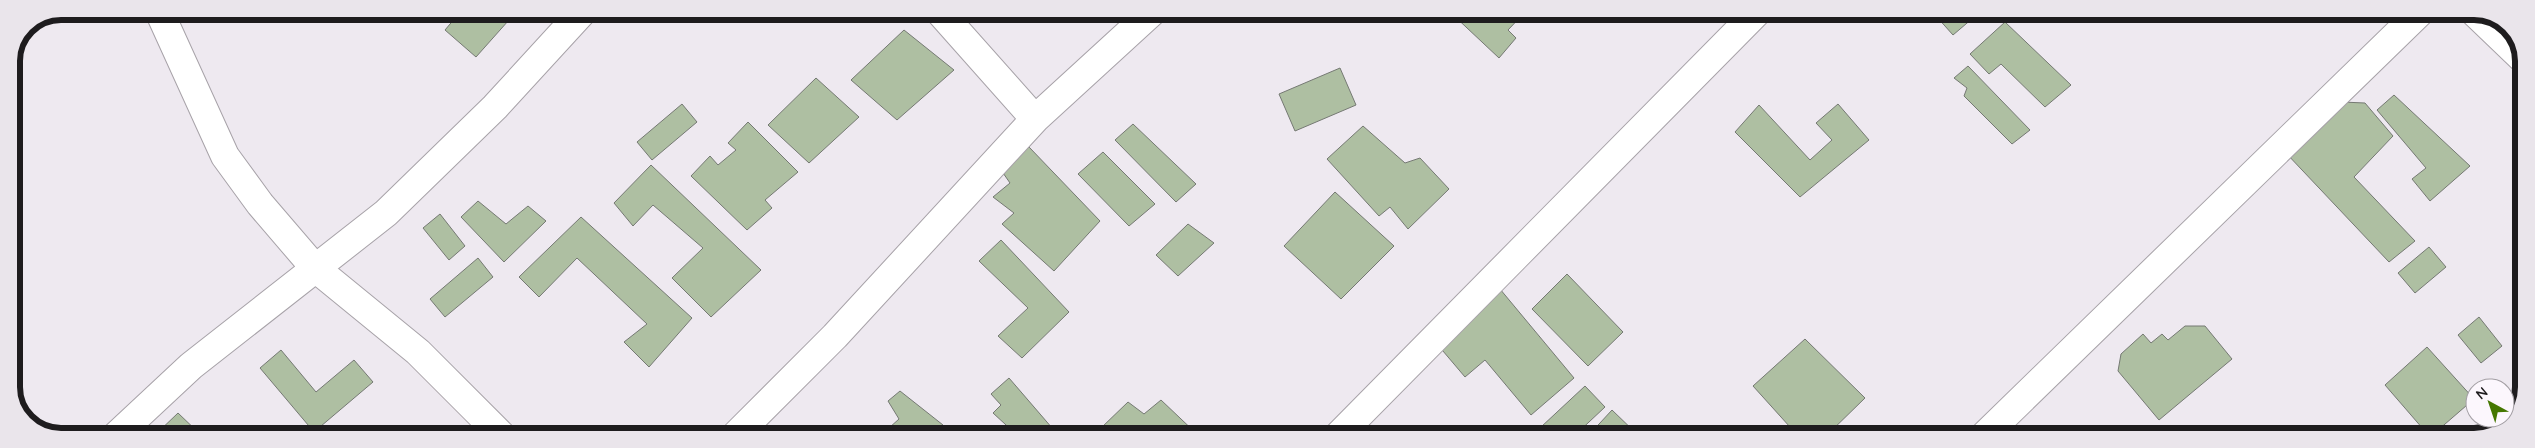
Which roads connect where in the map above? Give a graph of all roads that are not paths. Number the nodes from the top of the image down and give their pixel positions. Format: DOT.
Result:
graph roads {
  1 [pos="163,20"];
  2 [pos="575,20"];
  3 [pos="948,20"];
  4 [pos="1143,20"];
  5 [pos="1749,20"];
  6 [pos="2412,20"];
  7 [pos="2493,25"];
  8 [pos="2513,47"];
  9 [pos="1035,119"];
  10 [pos="314,267"];
  11 [pos="125,428"];
  12 [pos="494,428"];
  13 [pos="743,428"];
  14 [pos="1345,428"];
  15 [pos="1992,428"];
  1 -- 10 [label="street"];
  2 -- 10 [label="street"];
  3 -- 9 [label="street"];
  4 -- 9 [label="street"];
  5 -- 14 [label="street"];
  6 -- 15 [label="street"];
  7 -- 8 [label="street"];
  9 -- 13 [label="street"];
  10 -- 11 [label="street"];
  10 -- 12 [label="street"];
}
